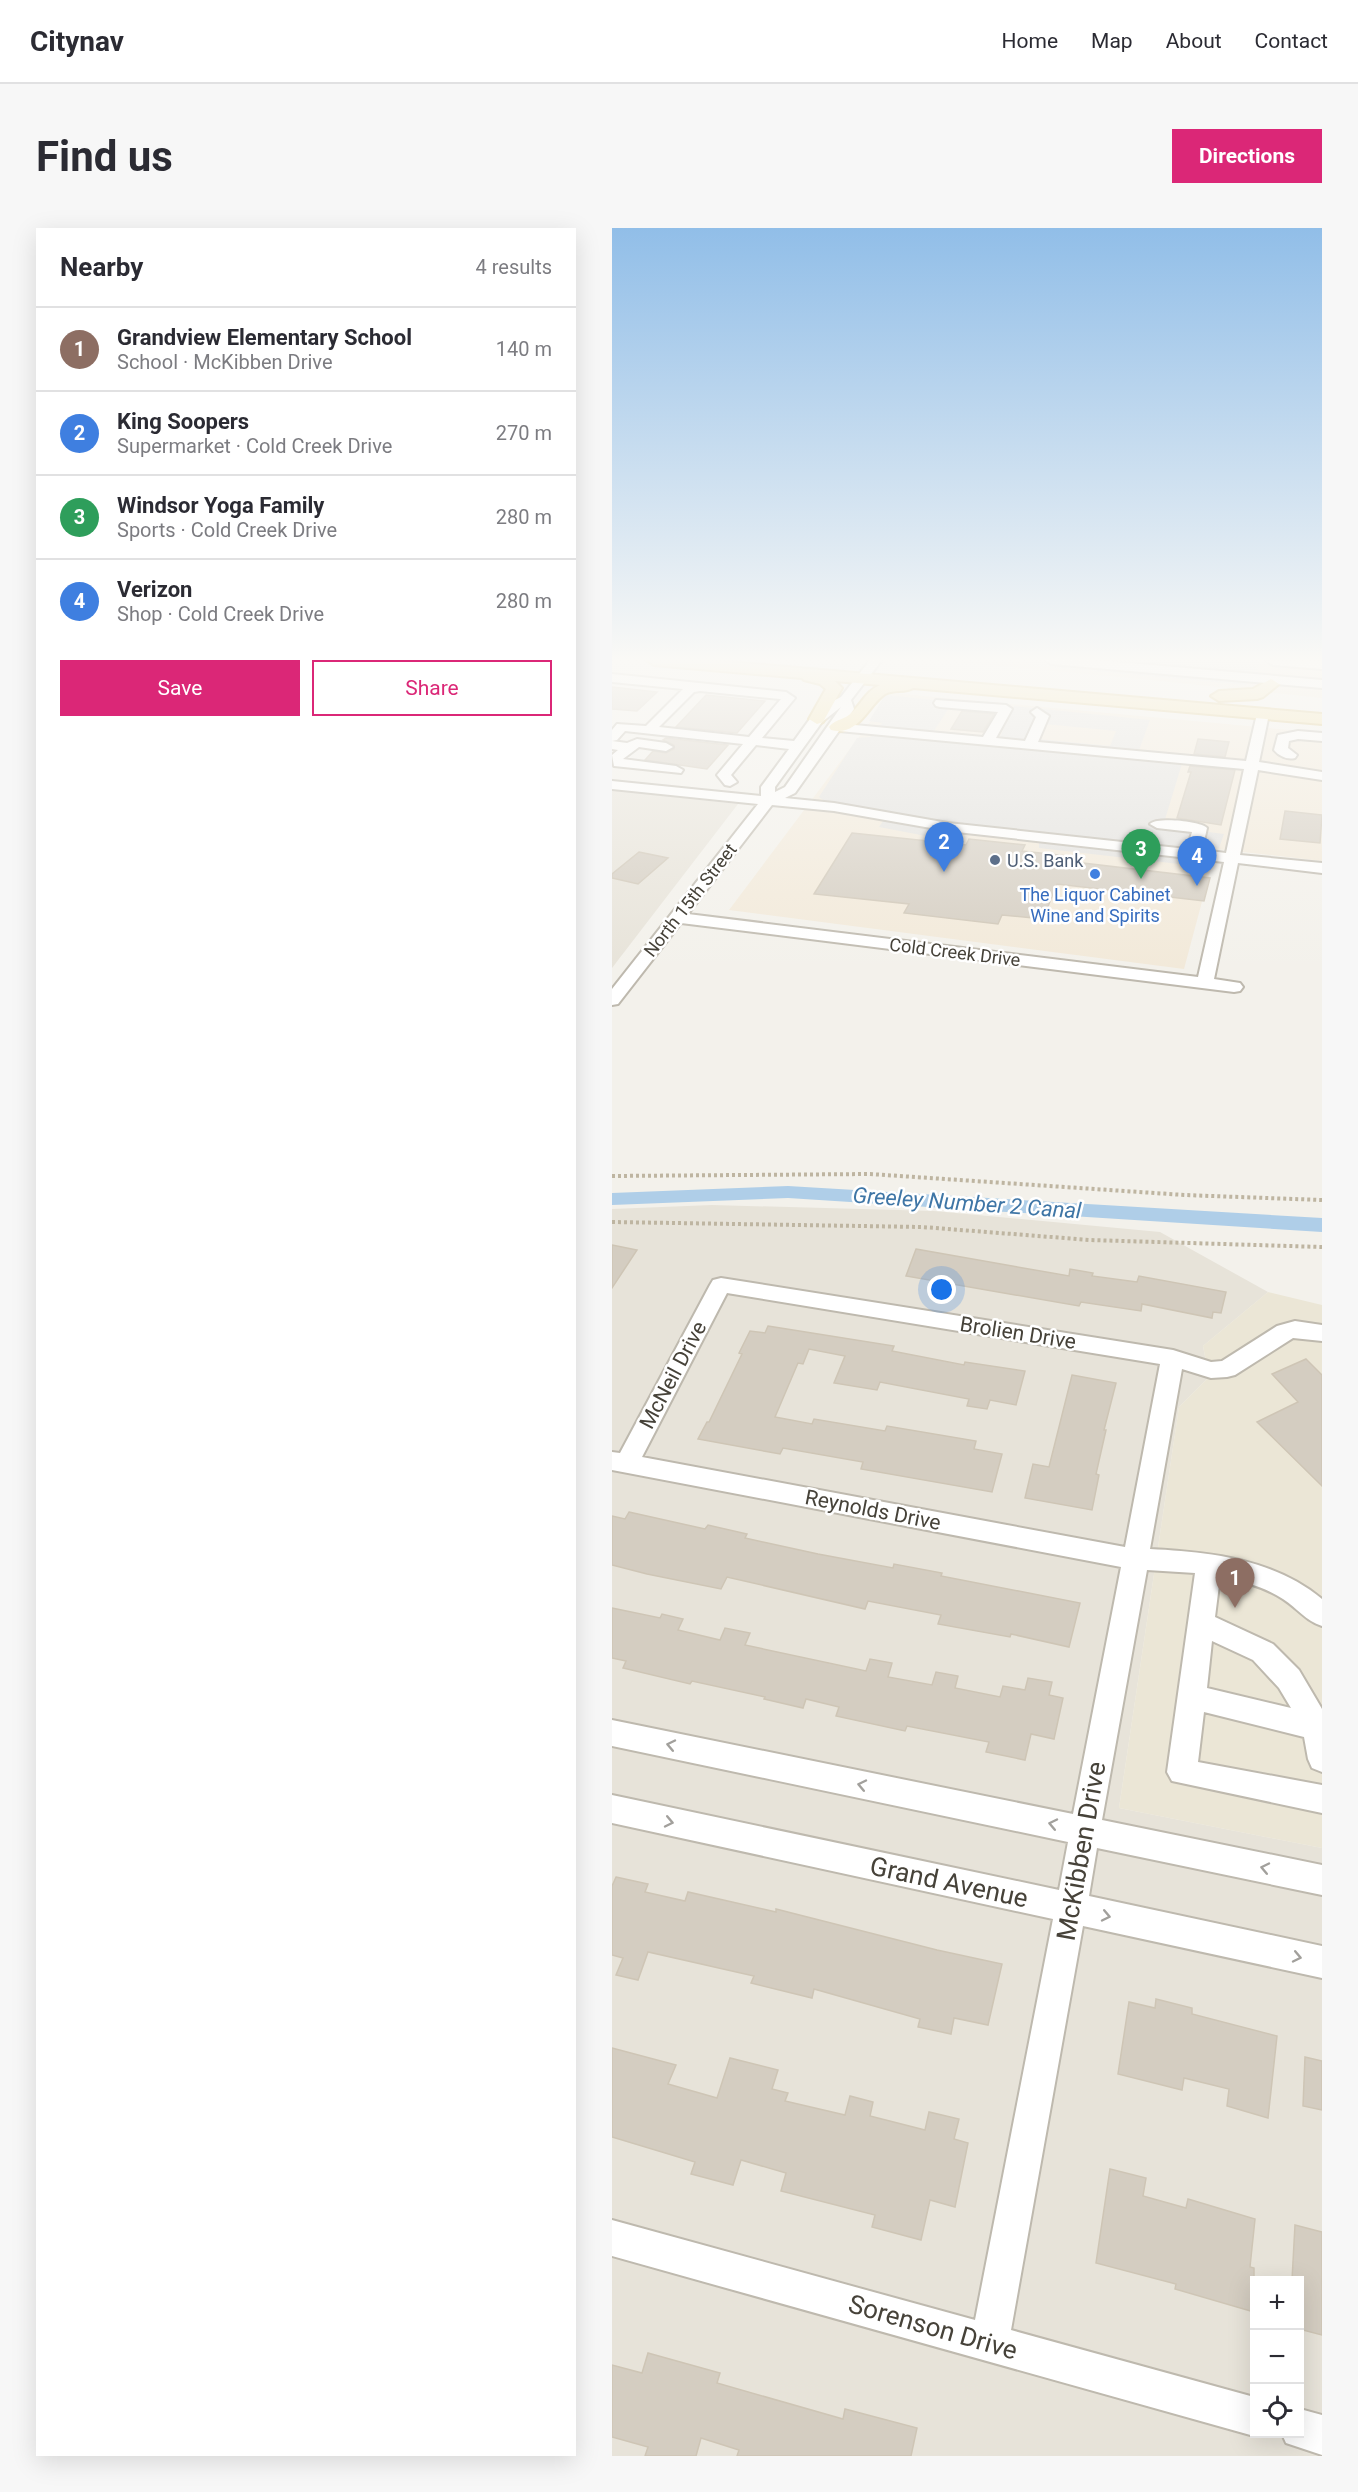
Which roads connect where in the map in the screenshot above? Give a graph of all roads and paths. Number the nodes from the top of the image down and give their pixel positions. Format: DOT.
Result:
graph roads {
  1 [pos="627,764"];
  2 [pos="730,764"];
  3 [pos="786,764"];
  4 [pos="810,764"];
  5 [pos="1241,764"];
  6 [pos="1252,765"];
  7 [pos="676,770"];
  8 [pos="1322,776"];
  9 [pos="730,782"];
  10 [pos="612,785"];
  11 [pos="768,801"];
  12 [pos="1157,824"];
  13 [pos="1192,855"];
  14 [pos="1231,859"];
  15 [pos="1322,868"];
  16 [pos="675,917"];
  17 [pos="1205,984"];
  18 [pos="1234,987"];
  19 [pos="612,1000"];
  20 [pos="612,1176"];
  21 [pos="1322,1200"];
  22 [pos="612,1222"];
  23 [pos="1322,1247"];
  24 [pos="721,1286"];
  25 [pos="1322,1333"];
  26 [pos="1173,1358"];
  27 [pos="619,1462"];
  28 [pos="1134,1559"];
  29 [pos="1209,1563"];
  30 [pos="1322,1615"];
  31 [pos="1201,1623"];
  32 [pos="1191,1697"];
  33 [pos="1317,1727"];
  34 [pos="612,1733"];
  35 [pos="1322,1759"];
  36 [pos="1322,1799"];
  37 [pos="612,1809"];
  38 [pos="1085,1830"];
  39 [pos="1322,1880"];
  40 [pos="1071,1908"];
  41 [pos="1322,1962"];
  42 [pos="612,2238"];
  43 [pos="990,2343"];
  44 [pos="1250,2415"];
  45 [pos="1304,2430"];
  46 [pos="1322,2435"];
  1 -- 7 [label="street"];
  2 -- 9 [label="street"];
  3 -- 11 [label="street, North 15th Street"];
  4 -- 11 [label="street, North 15th Street"];
  5 -- 6 [label="street"];
  6 -- 8 [label="street"];
  6 -- 14 [label="street"];
  10 -- 11 [label="street"];
  11 -- 13 [label="street"];
  11 -- 16 [label="street, North 15th Street"];
  12 -- 13 [label="street"];
  13 -- 14 [label="street"];
  14 -- 15 [label="street"];
  14 -- 17 [label="street"];
  16 -- 17 [label="street, Cold Creek Drive"];
  16 -- 19 [label="street, North 15th Street"];
  17 -- 18 [label="street, Cold Creek Drive"];
  20 -- 21 [label="path"];
  22 -- 23 [label="path"];
  24 -- 26 [label="street, Brolien Drive"];
  24 -- 27 [label="street, McNeil Drive"];
  25 -- 26 [label="street, Brolien Drive"];
  26 -- 28 [label="street, McKibben Drive"];
  27 -- 28 [label="street, Reynolds Drive"];
  28 -- 29 [label="street, Reynolds Drive"];
  28 -- 38 [label="street, McKibben Drive"];
  29 -- 30 [label="street, Reynolds Drive"];
  29 -- 31 [label="street"];
  31 -- 32 [label="street"];
  31 -- 33 [label="street"];
  32 -- 33 [label="street"];
  32 -- 36 [label="street"];
  33 -- 35 [label="street"];
  38 -- 34 [label="street, one-way"];
  37 -- 40 [label="street, Grand Avenue, one-way"];
  39 -- 38 [label="street, one-way"];
  38 -- 40 [label="street, McKibben Drive"];
  40 -- 41 [label="street, Grand Avenue, one-way"];
  40 -- 43 [label="street, McKibben Drive"];
  42 -- 43 [label="street, Sorenson Drive"];
  43 -- 44 [label="street, Sorenson Drive"];
  45 -- 46 [label="street"];
}
